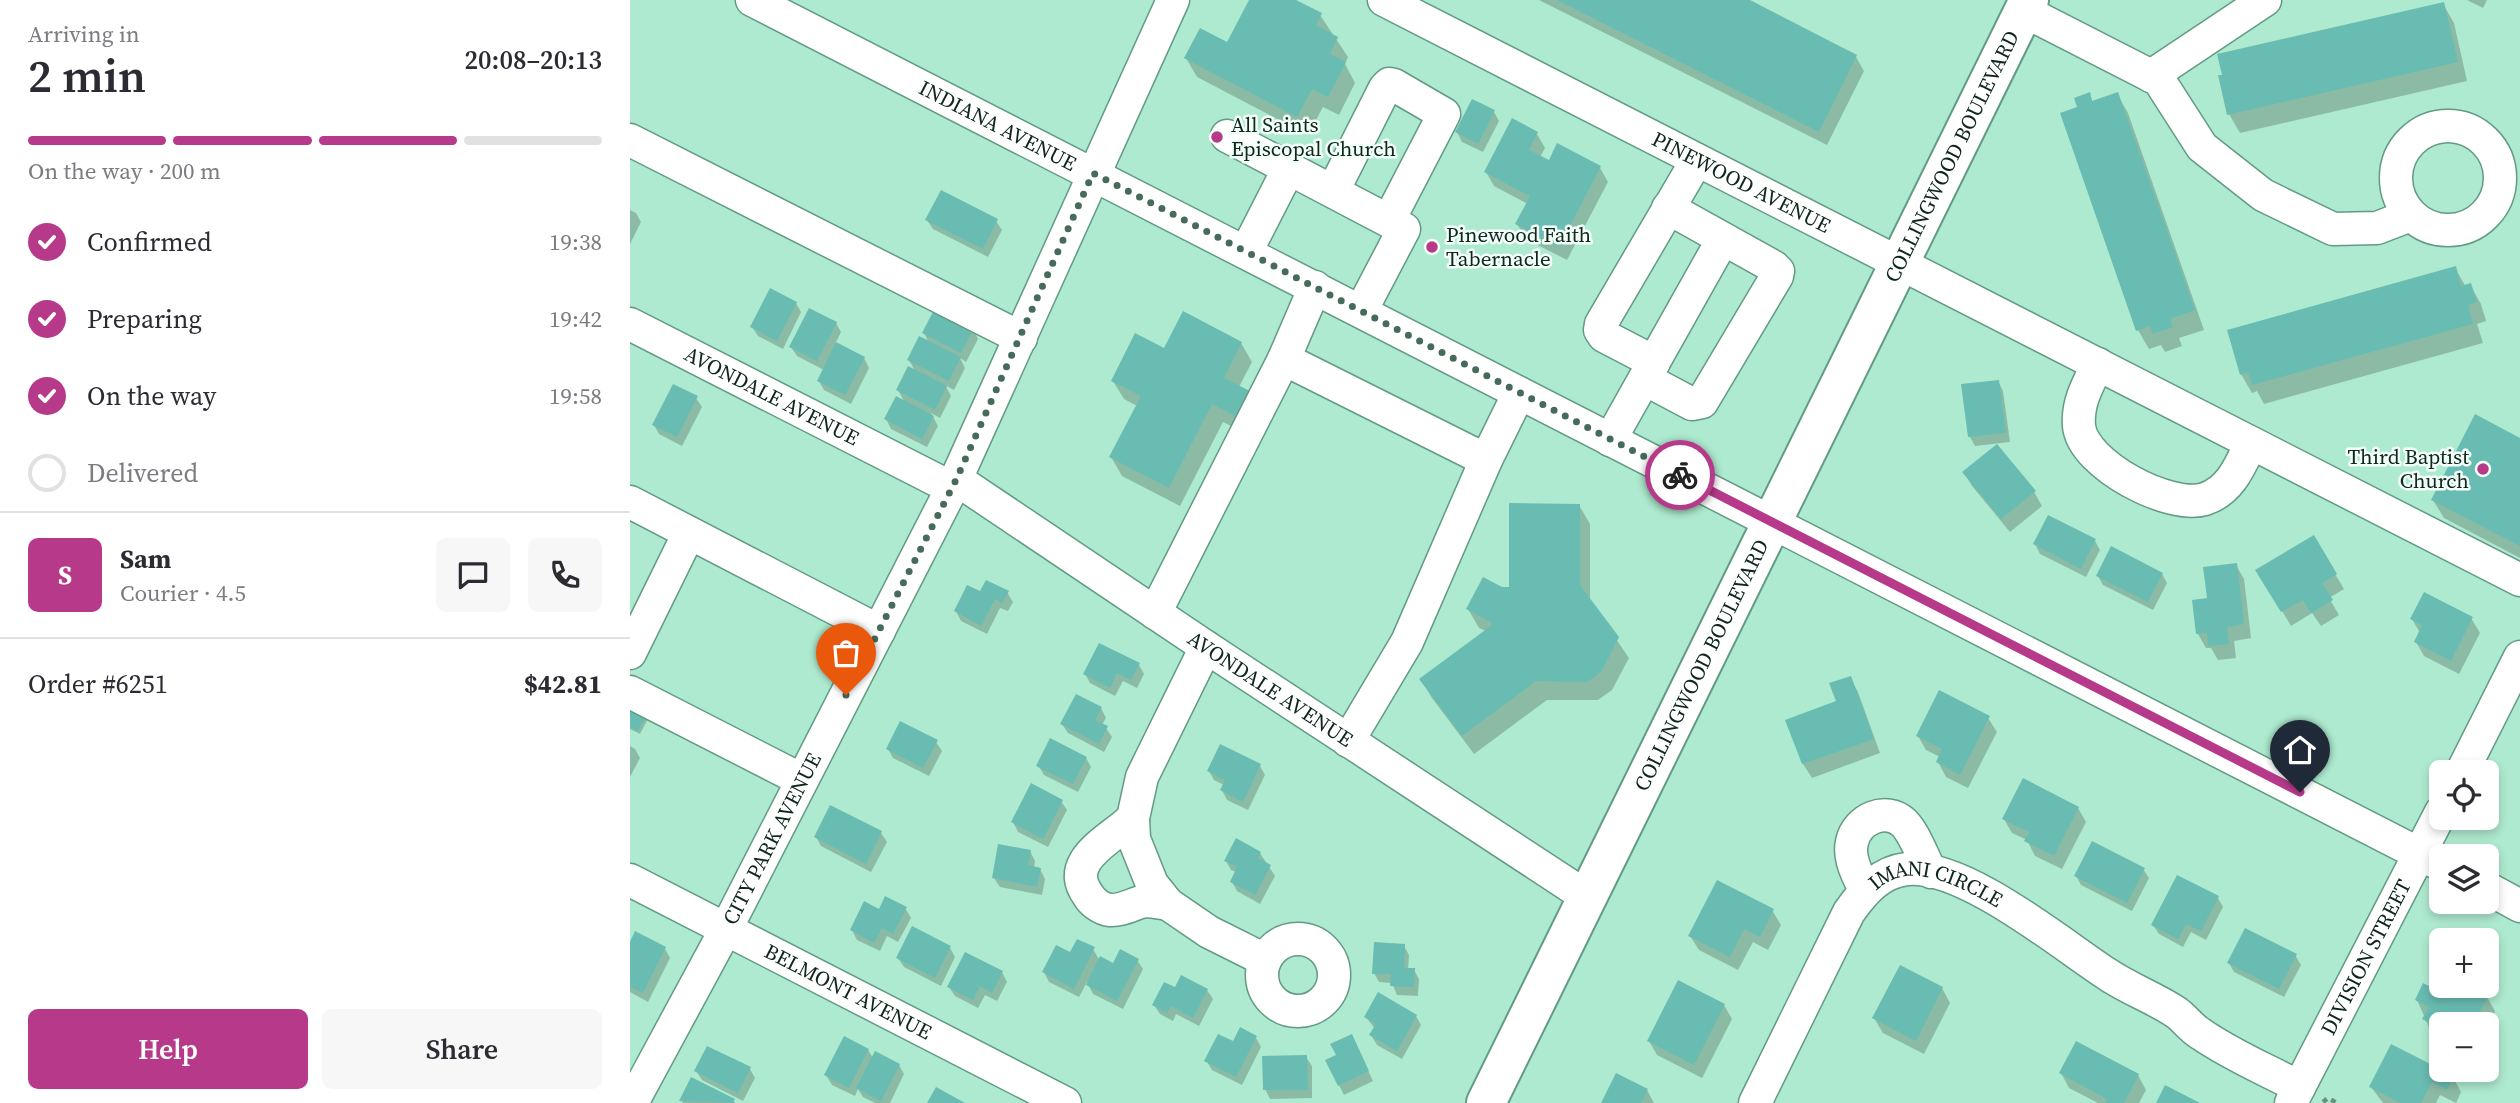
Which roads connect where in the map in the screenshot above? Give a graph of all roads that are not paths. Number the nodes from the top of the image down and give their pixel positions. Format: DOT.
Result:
graph roads {
  1 [pos="752,0"];
  2 [pos="1173,0"];
  3 [pos="1384,0"];
  4 [pos="2265,0"];
  5 [pos="2026,5"];
  6 [pos="2151,76"];
  7 [pos="1227,136"];
  8 [pos="630,140"];
  9 [pos="1697,160"];
  10 [pos="1289,168"];
  11 [pos="1093,173"];
  12 [pos="1333,191"];
  13 [pos="1668,208"];
  14 [pos="2411,215"];
  15 [pos="1389,220"];
  16 [pos="1723,239"];
  17 [pos="1246,252"];
  18 [pos="1900,263"];
  19 [pos="1315,288"];
  20 [pos="1362,311"];
  21 [pos="630,324"];
  22 [pos="1021,338"];
  23 [pos="1284,359"];
  24 [pos="2098,364"];
  25 [pos="1649,371"];
  26 [pos="1519,393"];
  27 [pos="1611,440"];
  28 [pos="2251,443"];
  29 [pos="1486,460"];
  30 [pos="954,484"];
  31 [pos="630,502"];
  32 [pos="1770,522"];
  33 [pos="689,533"];
  34 [pos="2520,580"];
  35 [pos="1155,613"];
  36 [pos="879,631"];
  37 [pos="1206,647"];
  38 [pos="630,653"];
  39 [pos="2520,657"];
  40 [pos="630,692"];
  41 [pos="1348,741"];
  42 [pos="2468,760"];
  43 [pos="802,780"];
  44 [pos="1132,817"];
  45 [pos="2429,858"];
  46 [pos="2429,863"];
  47 [pos="1931,872"];
  48 [pos="630,880"];
  49 [pos="1865,889"];
  50 [pos="2499,895"];
  51 [pos="1587,897"];
  52 [pos="1168,904"];
  53 [pos="2520,906"];
  54 [pos="726,929"];
  55 [pos="1265,960"];
  56 [pos="2305,1090"];
  57 [pos="632,1103"];
  58 [pos="1065,1103"];
  59 [pos="1486,1103"];
  60 [pos="1755,1103"];
  1 -- 11 [label="street, INDIANA AVENUE"];
  2 -- 11 [label="street, CITY PARK AVENUE"];
  3 -- 9 [label="street, PINEWOOD AVENUE"];
  4 -- 6 [label="street"];
  5 -- 6 [label="street"];
  5 -- 18 [label="main road, COLLINGWOOD BOULEVARD"];
  6 -- 14 [label="street"];
  7 -- 10 [label="street"];
  8 -- 22 [label="street"];
  9 -- 13 [label="street"];
  9 -- 18 [label="street, PINEWOOD AVENUE"];
  10 -- 12 [label="street"];
  10 -- 17 [label="street"];
  11 -- 17 [label="street, INDIANA AVENUE"];
  11 -- 22 [label="street, CITY PARK AVENUE"];
  12 -- 15 [label="street"];
  12 -- 15 [label="street"];
  13 -- 16 [label="street"];
  13 -- 25 [label="street"];
  15 -- 20 [label="street"];
  16 -- 25 [label="street"];
  16 -- 25 [label="street"];
  17 -- 19 [label="street, INDIANA AVENUE"];
  18 -- 24 [label="street, PINEWOOD AVENUE"];
  18 -- 32 [label="main road, COLLINGWOOD BOULEVARD"];
  19 -- 20 [label="street, INDIANA AVENUE"];
  19 -- 23 [label="street"];
  20 -- 26 [label="street, INDIANA AVENUE"];
  21 -- 30 [label="street, AVONDALE AVENUE"];
  22 -- 30 [label="street, CITY PARK AVENUE"];
  23 -- 29 [label="street"];
  23 -- 35 [label="street"];
  24 -- 28 [label="street, PINEWOOD AVENUE"];
  24 -- 28 [label="street"];
  25 -- 27 [label="street"];
  26 -- 27 [label="street, INDIANA AVENUE"];
  26 -- 29 [label="street"];
  27 -- 32 [label="street, INDIANA AVENUE"];
  28 -- 34 [label="street, PINEWOOD AVENUE"];
  29 -- 41 [label="street"];
  30 -- 35 [label="street, AVONDALE AVENUE"];
  30 -- 36 [label="street, CITY PARK AVENUE"];
  31 -- 33 [label="street"];
  32 -- 45 [label="street, INDIANA AVENUE"];
  32 -- 51 [label="main road, COLLINGWOOD BOULEVARD"];
  33 -- 36 [label="street"];
  33 -- 38 [label="street"];
  35 -- 37 [label="street, AVONDALE AVENUE"];
  36 -- 43 [label="street, CITY PARK AVENUE"];
  37 -- 41 [label="street, AVONDALE AVENUE"];
  37 -- 44 [label="street"];
  39 -- 42 [label="street"];
  40 -- 43 [label="street"];
  41 -- 51 [label="street, AVONDALE AVENUE"];
  43 -- 54 [label="street, CITY PARK AVENUE"];
  44 -- 52 [label="street"];
  44 -- 52 [label="street"];
  46 -- 56 [label="street, DIVISION STREET"];
  47 -- 49 [label="street, IMANI CIRCLE"];
  47 -- 49 [label="street"];
  47 -- 56 [label="street, IMANI CIRCLE"];
  48 -- 54 [label="street, BELMONT AVENUE"];
  49 -- 60 [label="street, IMANI CIRCLE"];
  50 -- 53 [label="street"];
  51 -- 59 [label="main road, COLLINGWOOD BOULEVARD"];
  52 -- 55 [label="street"];
  54 -- 57 [label="street, CITY PARK AVENUE"];
  54 -- 58 [label="street, BELMONT AVENUE"];
}
